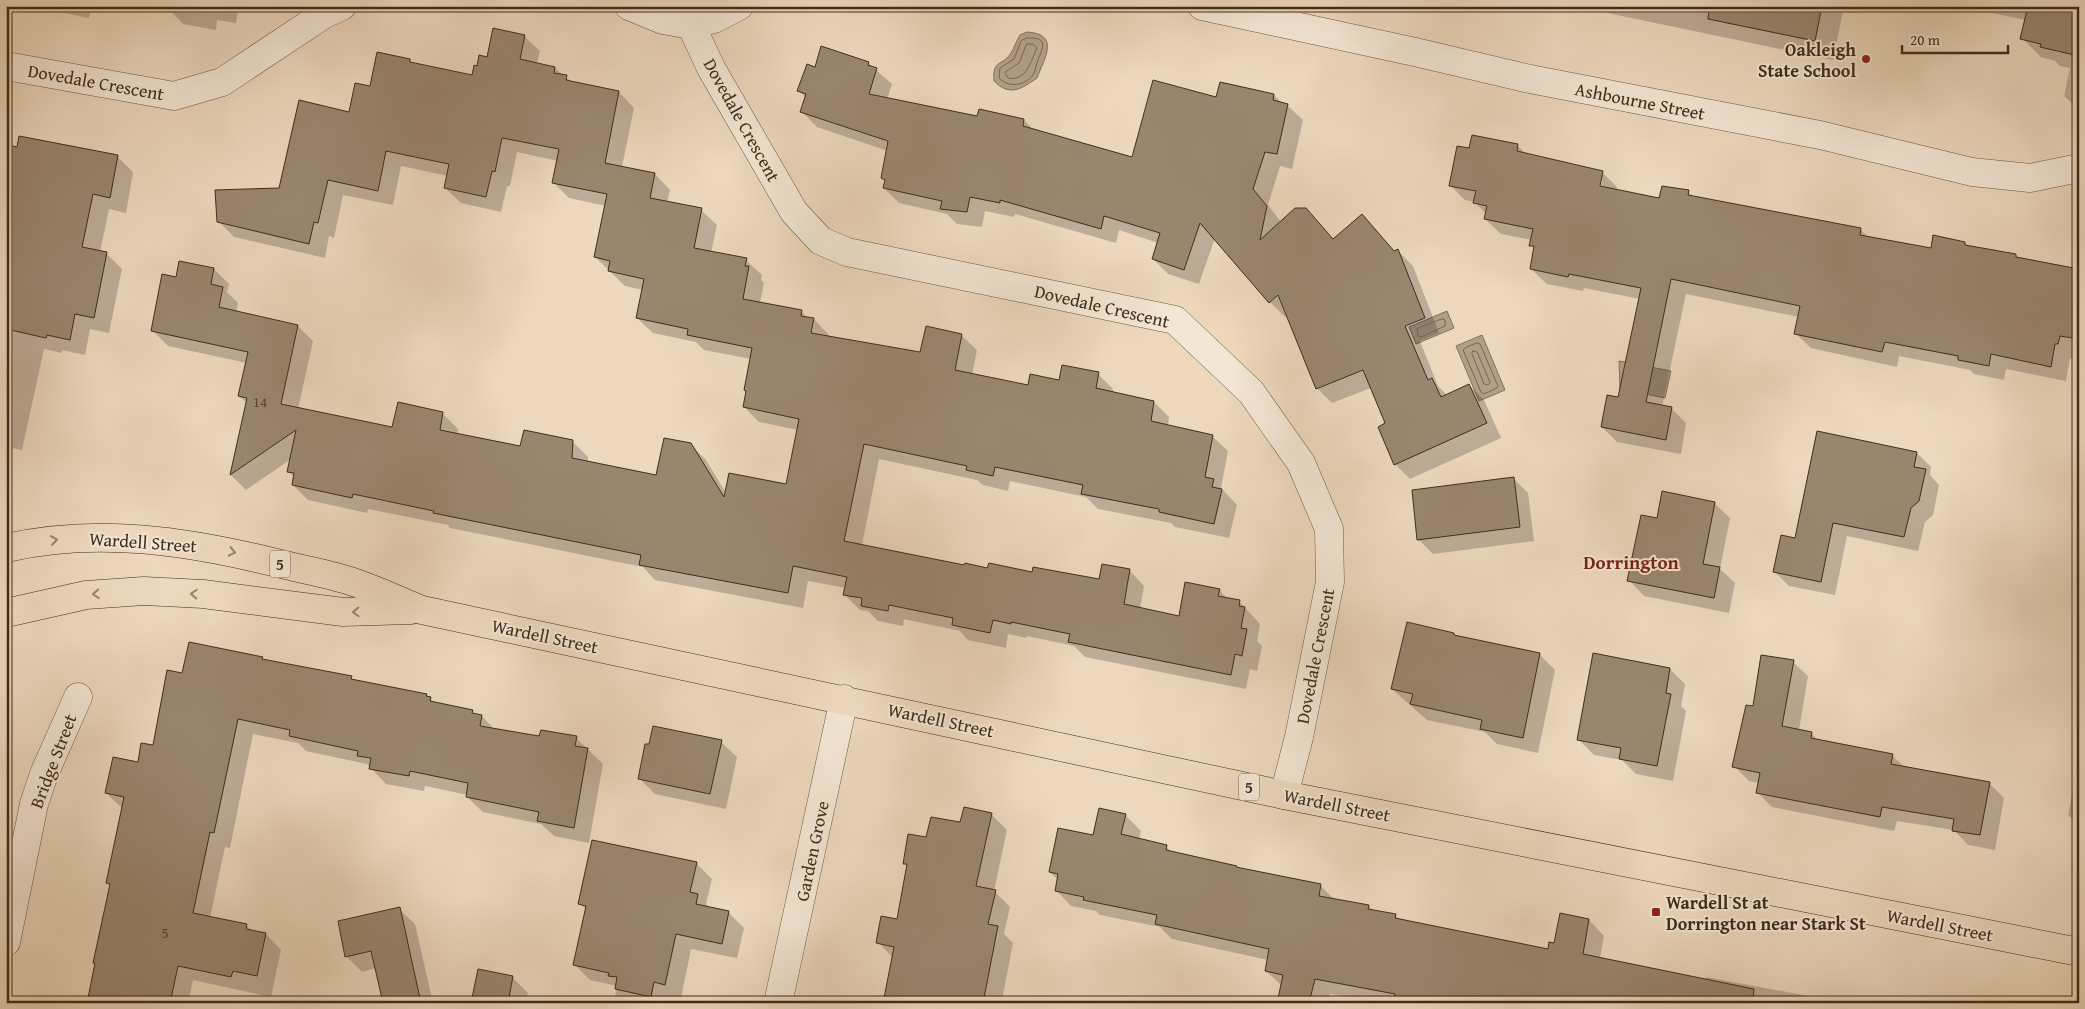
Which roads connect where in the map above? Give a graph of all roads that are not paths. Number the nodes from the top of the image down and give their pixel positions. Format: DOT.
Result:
graph roads {
  1 [pos="342,6"];
  2 [pos="629,6"];
  3 [pos="738,6"];
  4 [pos="1202,6"];
  5 [pos="691,25"];
  6 [pos="6,66"];
  7 [pos="2079,168"];
  8 [pos="6,548"];
  9 [pos="422,610"];
  10 [pos="6,612"];
  11 [pos="78,697"];
  12 [pos="844,699"];
  13 [pos="1284,795"];
  14 [pos="6,942"];
  15 [pos="2079,952"];
  16 [pos="778,1003"];
  1 -- 6 [label="street, Dovedale Crescent"];
  2 -- 5 [label="street"];
  3 -- 5 [label="street"];
  4 -- 7 [label="street, Ashbourne Street"];
  5 -- 13 [label="street, Dovedale Crescent"];
  8 -- 9 [label="highway, Wardell Street / 5, one-way"];
  9 -- 10 [label="highway, Wardell Street / 5, one-way"];
  9 -- 12 [label="highway, Wardell Street / 5"];
  11 -- 14 [label="street, Bridge Street"];
  12 -- 13 [label="highway, Wardell Street / 5"];
  12 -- 16 [label="street, Garden Grove"];
  13 -- 15 [label="highway, Wardell Street / 5"];
}
